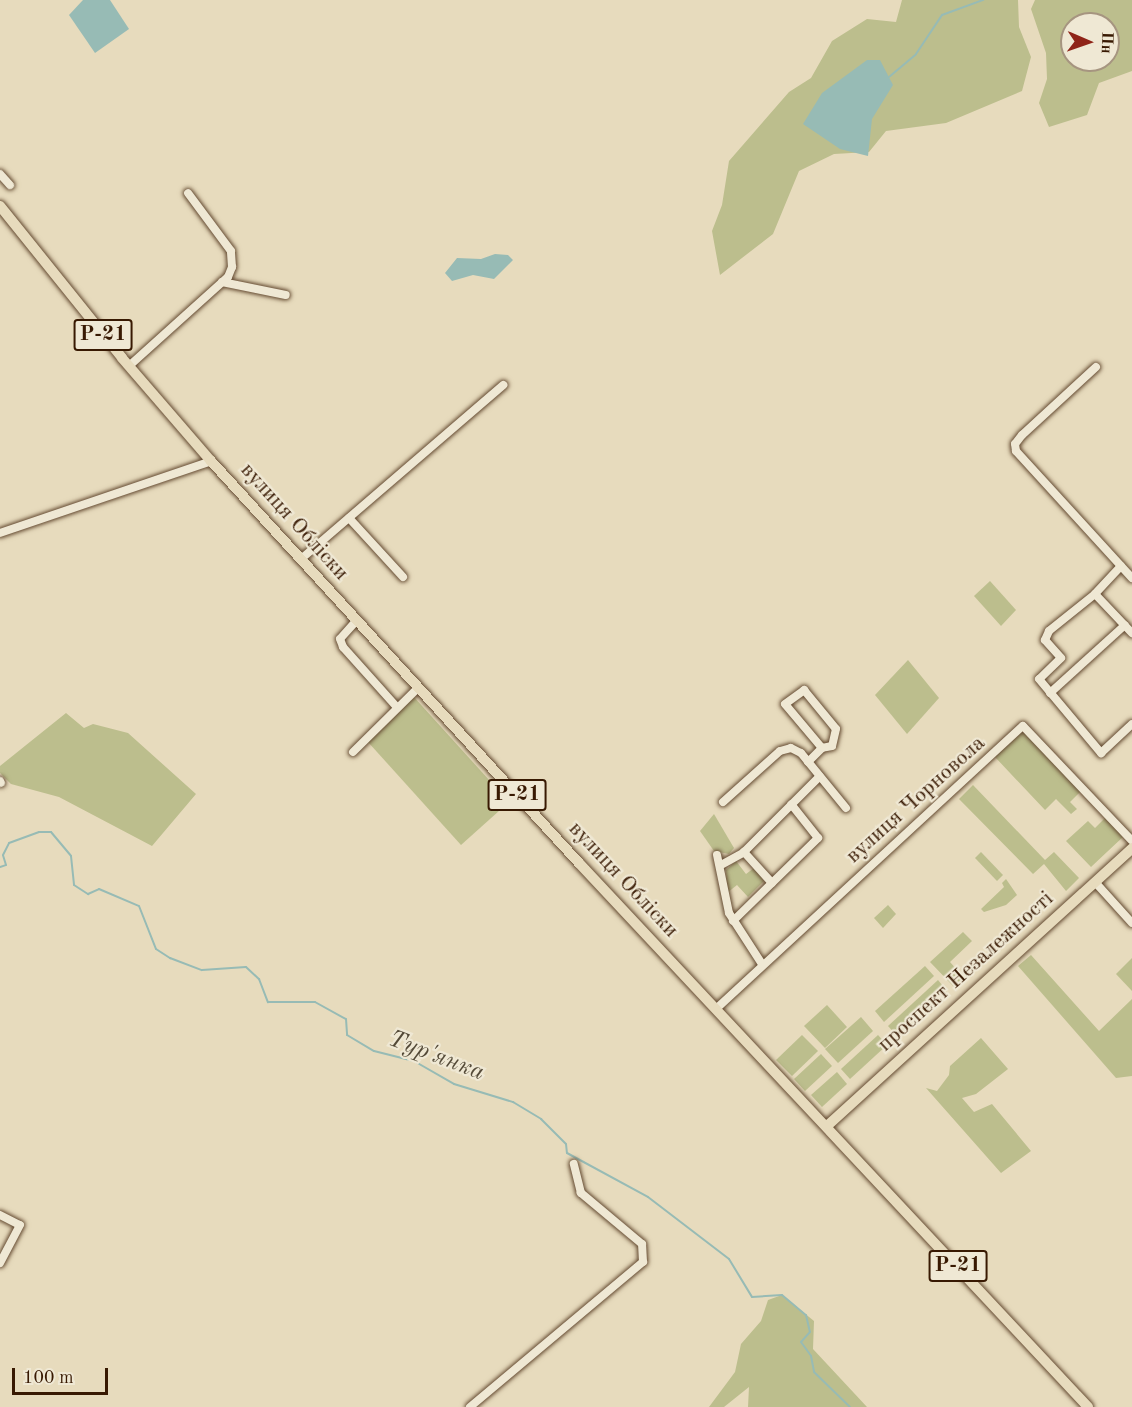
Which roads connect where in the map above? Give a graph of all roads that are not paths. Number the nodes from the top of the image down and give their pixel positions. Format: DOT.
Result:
graph roads {
  1 [pos="0,174"];
  2 [pos="10,185"];
  3 [pos="188,193"];
  4 [pos="0,206"];
  5 [pos="222,282"];
  6 [pos="286,295"];
  7 [pos="129,366"];
  8 [pos="1096,367"];
  9 [pos="503,385"];
  10 [pos="211,461"];
  11 [pos="349,518"];
  12 [pos="0,533"];
  13 [pos="301,559"];
  14 [pos="1121,566"];
  15 [pos="403,578"];
  16 [pos="1132,578"];
  17 [pos="1095,594"];
  18 [pos="357,620"];
  19 [pos="1125,625"];
  20 [pos="1132,633"];
  21 [pos="417,687"];
  22 [pos="1050,693"];
  23 [pos="396,705"];
  24 [pos="1132,724"];
  25 [pos="822,748"];
  26 [pos="353,752"];
  27 [pos="808,762"];
  28 [pos="820,776"];
  29 [pos="723,802"];
  30 [pos="792,804"];
  31 [pos="846,808"];
  32 [pos="1132,841"];
  33 [pos="1132,848"];
  34 [pos="744,852"];
  35 [pos="717,855"];
  36 [pos="721,865"];
  37 [pos="1095,882"];
  38 [pos="772,883"];
  39 [pos="733,921"];
  40 [pos="1132,923"];
  41 [pos="762,964"];
  42 [pos="717,1008"];
  43 [pos="827,1126"];
  44 [pos="574,1164"];
  45 [pos="0,1215"];
  46 [pos="0,1263"];
  47 [pos="470,1407"];
  48 [pos="1088,1407"];
  1 -- 2 [label="street"];
  3 -- 5 [label="street"];
  4 -- 7 [label="main road, вулиця Обліски / Р-21"];
  5 -- 6 [label="street"];
  5 -- 7 [label="street"];
  7 -- 10 [label="main road, вулиця Обліски / Р-21"];
  8 -- 14 [label="street"];
  9 -- 11 [label="street"];
  10 -- 12 [label="street"];
  10 -- 13 [label="main road, вулиця Обліски / Р-21"];
  11 -- 13 [label="street"];
  11 -- 15 [label="street"];
  13 -- 18 [label="main road, вулиця Обліски / Р-21"];
  14 -- 16 [label="street"];
  14 -- 17 [label="street"];
  17 -- 19 [label="street"];
  17 -- 22 [label="street"];
  18 -- 21 [label="main road, вулиця Обліски / Р-21"];
  18 -- 23 [label="street"];
  19 -- 20 [label="street"];
  19 -- 22 [label="street"];
  21 -- 23 [label="street"];
  21 -- 42 [label="main road, вулиця Обліски / Р-21"];
  22 -- 24 [label="street"];
  23 -- 26 [label="street"];
  25 -- 25 [label="street"];
  25 -- 27 [label="street"];
  27 -- 28 [label="street"];
  27 -- 29 [label="street"];
  28 -- 30 [label="street"];
  28 -- 31 [label="street"];
  30 -- 34 [label="street"];
  30 -- 38 [label="street"];
  32 -- 41 [label="street, вулиця Чорновола"];
  33 -- 37 [label="main road, проспект Незалежності"];
  34 -- 36 [label="street"];
  34 -- 38 [label="street"];
  35 -- 36 [label="street"];
  36 -- 39 [label="street"];
  37 -- 40 [label="street"];
  37 -- 43 [label="main road, проспект Незалежності"];
  38 -- 39 [label="street"];
  39 -- 41 [label="street"];
  41 -- 42 [label="street, вулиця Чорновола"];
  42 -- 43 [label="main road, вулиця Обліски / Р-21"];
  43 -- 48 [label="main road, вулиця Обліски / Р-21"];
  44 -- 47 [label="street"];
  45 -- 46 [label="street"];
}
